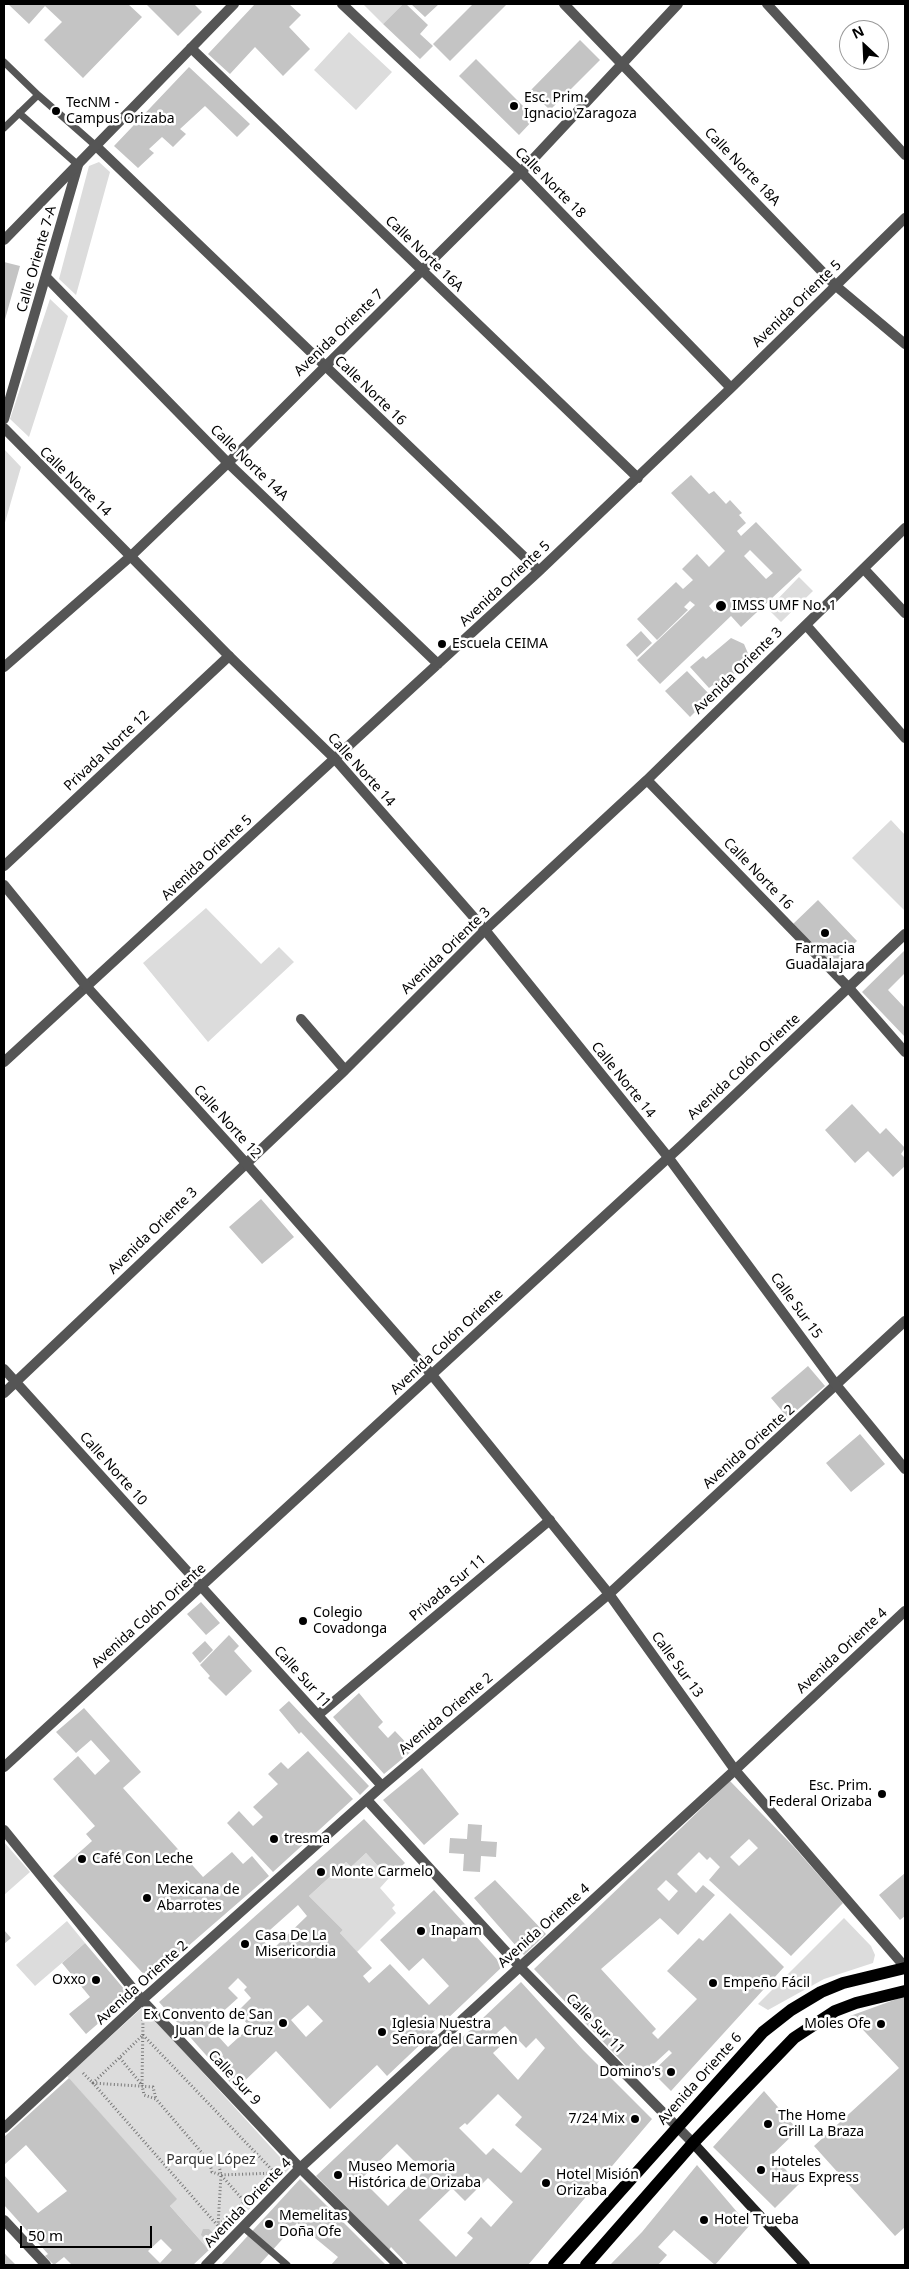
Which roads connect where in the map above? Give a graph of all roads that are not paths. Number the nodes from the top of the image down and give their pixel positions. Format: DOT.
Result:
graph roads {
  1 [pos="234,4"];
  2 [pos="342,4"];
  3 [pos="564,4"];
  4 [pos="678,4"];
  5 [pos="767,4"];
  6 [pos="191,48"];
  7 [pos="4,62"];
  8 [pos="623,63"];
  9 [pos="38,95"];
  10 [pos="19,113"];
  11 [pos="4,128"];
  12 [pos="96,146"];
  13 [pos="905,155"];
  14 [pos="78,165"];
  15 [pos="521,172"];
  16 [pos="905,218"];
  17 [pos="4,240"];
  18 [pos="422,271"];
  19 [pos="46,277"];
  20 [pos="836,286"];
  21 [pos="905,344"];
  22 [pos="324,366"];
  23 [pos="731,388"];
  24 [pos="4,418"];
  25 [pos="4,428"];
  26 [pos="228,463"];
  27 [pos="638,478"];
  28 [pos="905,528"];
  29 [pos="131,556"];
  30 [pos="864,568"];
  31 [pos="539,571"];
  32 [pos="905,613"];
  33 [pos="806,625"];
  34 [pos="229,656"];
  35 [pos="438,664"];
  36 [pos="4,667"];
  37 [pos="905,738"];
  38 [pos="334,758"];
  39 [pos="647,780"];
  40 [pos="4,866"];
  41 [pos="4,885"];
  42 [pos="485,930"];
  43 [pos="905,934"];
  44 [pos="86,987"];
  45 [pos="849,988"];
  46 [pos="301,1019"];
  47 [pos="905,1052"];
  48 [pos="4,1062"];
  49 [pos="345,1070"];
  50 [pos="668,1157"];
  51 [pos="245,1162"];
  52 [pos="905,1321"];
  53 [pos="4,1369"];
  54 [pos="432,1375"];
  55 [pos="15,1382"];
  56 [pos="837,1386"];
  57 [pos="4,1393"];
  58 [pos="905,1468"];
  59 [pos="550,1520"];
  60 [pos="202,1587"];
  61 [pos="609,1594"];
  62 [pos="905,1611"];
  63 [pos="318,1715"];
  64 [pos="4,1767"];
  65 [pos="735,1770"];
  66 [pos="382,1786"];
  67 [pos="367,1800"];
  68 [pos="4,1830"];
  69 [pos="520,1967"];
  70 [pos="905,1968"];
  71 [pos="905,1990"];
  72 [pos="142,2000"];
  73 [pos="677,2127"];
  74 [pos="4,2128"];
  75 [pos="693,2144"];
  76 [pos="300,2168"];
  77 [pos="4,2220"];
  78 [pos="242,2227"];
  79 [pos="46,2265"];
  80 [pos="206,2265"];
  81 [pos="287,2265"];
  82 [pos="398,2265"];
  83 [pos="554,2265"];
  84 [pos="586,2265"];
  85 [pos="804,2265"];
  1 -- 6 [label="street"];
  2 -- 15 [label="street, Calle Norte 18"];
  3 -- 8 [label="street, Calle Norte 18A"];
  4 -- 8 [label="street, Avenida Oriente 7"];
  5 -- 13 [label="street"];
  6 -- 12 [label="street"];
  6 -- 18 [label="street, Calle Norte 16A"];
  7 -- 9 [label="lane"];
  8 -- 15 [label="street, Avenida Oriente 7"];
  8 -- 20 [label="street, Calle Norte 18A"];
  9 -- 10 [label="lane"];
  9 -- 12 [label="lane"];
  10 -- 11 [label="lane"];
  10 -- 14 [label="lane"];
  12 -- 14 [label="street"];
  12 -- 22 [label="street, Calle Norte 16"];
  14 -- 17 [label="street"];
  14 -- 19 [label="street, Calle Oriente 7-A"];
  15 -- 18 [label="street, Avenida Oriente 7"];
  15 -- 23 [label="street, Calle Norte 18"];
  16 -- 20 [label="street, Avenida Oriente 5"];
  18 -- 22 [label="street, Avenida Oriente 7"];
  18 -- 27 [label="street, Calle Norte 16A"];
  19 -- 24 [label="street, Calle Oriente 7-A"];
  19 -- 26 [label="street, Calle Norte 14A"];
  20 -- 21 [label="street, Calle Norte 18A"];
  20 -- 23 [label="street, Avenida Oriente 5"];
  22 -- 26 [label="street, Avenida Oriente 7"];
  22 -- 31 [label="street, Calle Norte 16"];
  23 -- 27 [label="street, Avenida Oriente 5"];
  25 -- 29 [label="street, Calle Norte 14"];
  26 -- 29 [label="street, Avenida Oriente 7"];
  26 -- 35 [label="street, Calle Norte 14A"];
  27 -- 31 [label="street, Avenida Oriente 5"];
  28 -- 30 [label="street, Avenida Oriente 3"];
  29 -- 34 [label="street, Calle Norte 14"];
  29 -- 36 [label="street, Avenida Oriente 7"];
  30 -- 32 [label="street"];
  30 -- 33 [label="street, Avenida Oriente 3"];
  31 -- 35 [label="street, Avenida Oriente 5"];
  33 -- 37 [label="street"];
  33 -- 39 [label="street, Avenida Oriente 3"];
  34 -- 38 [label="street, Calle Norte 14"];
  34 -- 40 [label="street, Privada Norte 12"];
  35 -- 38 [label="street, Avenida Oriente 5"];
  38 -- 42 [label="street, Calle Norte 14"];
  38 -- 44 [label="street, Avenida Oriente 5"];
  39 -- 42 [label="street, Avenida Oriente 3"];
  39 -- 45 [label="street, Calle Norte 16"];
  41 -- 44 [label="street, Calle Norte 12"];
  42 -- 49 [label="street, Avenida Oriente 3"];
  42 -- 50 [label="street, Calle Norte 14"];
  43 -- 45 [label="street, Avenida Colón Oriente"];
  44 -- 48 [label="street, Avenida Oriente 5"];
  44 -- 51 [label="street, Calle Norte 12"];
  45 -- 47 [label="street, Calle Norte 16"];
  45 -- 50 [label="street, Avenida Colón Oriente"];
  46 -- 49 [label="street"];
  49 -- 51 [label="street, Avenida Oriente 3"];
  50 -- 54 [label="street, Avenida Colón Oriente"];
  50 -- 56 [label="street, Calle Sur 15"];
  51 -- 54 [label="street, Calle Norte 12"];
  51 -- 55 [label="street, Avenida Oriente 3"];
  52 -- 56 [label="street, Avenida Oriente 2"];
  53 -- 55 [label="street, Calle Norte 10"];
  54 -- 59 [label="street, Calle Sur 13"];
  54 -- 60 [label="street, Avenida Colón Oriente"];
  55 -- 57 [label="street, Avenida Oriente 3"];
  55 -- 60 [label="street, Calle Norte 10"];
  56 -- 58 [label="street, Calle Sur 15"];
  56 -- 61 [label="street, Avenida Oriente 2"];
  59 -- 61 [label="street, Calle Sur 13"];
  59 -- 63 [label="street, Privada Sur 11"];
  60 -- 63 [label="street, Calle Sur 11"];
  60 -- 64 [label="street, Avenida Colón Oriente"];
  61 -- 65 [label="street, Calle Sur 13"];
  61 -- 66 [label="street, Avenida Oriente 2"];
  62 -- 65 [label="street, Avenida Oriente 4"];
  63 -- 66 [label="street, Calle Sur 11"];
  65 -- 69 [label="street, Avenida Oriente 4"];
  65 -- 70 [label="street, Calle Sur 13"];
  66 -- 67 [label="street, Avenida Oriente 2"];
  67 -- 69 [label="street, Calle Sur 11"];
  67 -- 72 [label="street, Avenida Oriente 2"];
  68 -- 72 [label="street, Calle Sur 9"];
  69 -- 73 [label="street, Calle Sur 11"];
  69 -- 76 [label="street, Avenida Oriente 4"];
  70 -- 73 [label="main road, Avenida Oriente 6"];
  71 -- 75 [label="main road"];
  72 -- 74 [label="street, Avenida Oriente 2"];
  72 -- 76 [label="street, Calle Sur 9"];
  73 -- 75 [label="street, Calle Sur 11"];
  73 -- 83 [label="main road, Avenida Oriente 6"];
  75 -- 84 [label="main road"];
  75 -- 85 [label="main road, Calle Sur 11"];
  76 -- 78 [label="street, Avenida Oriente 4"];
  76 -- 82 [label="street, Calle Sur 9"];
  77 -- 79 [label="street"];
  78 -- 80 [label="street, Avenida Oriente 4"];
  78 -- 81 [label="lane"];
}
